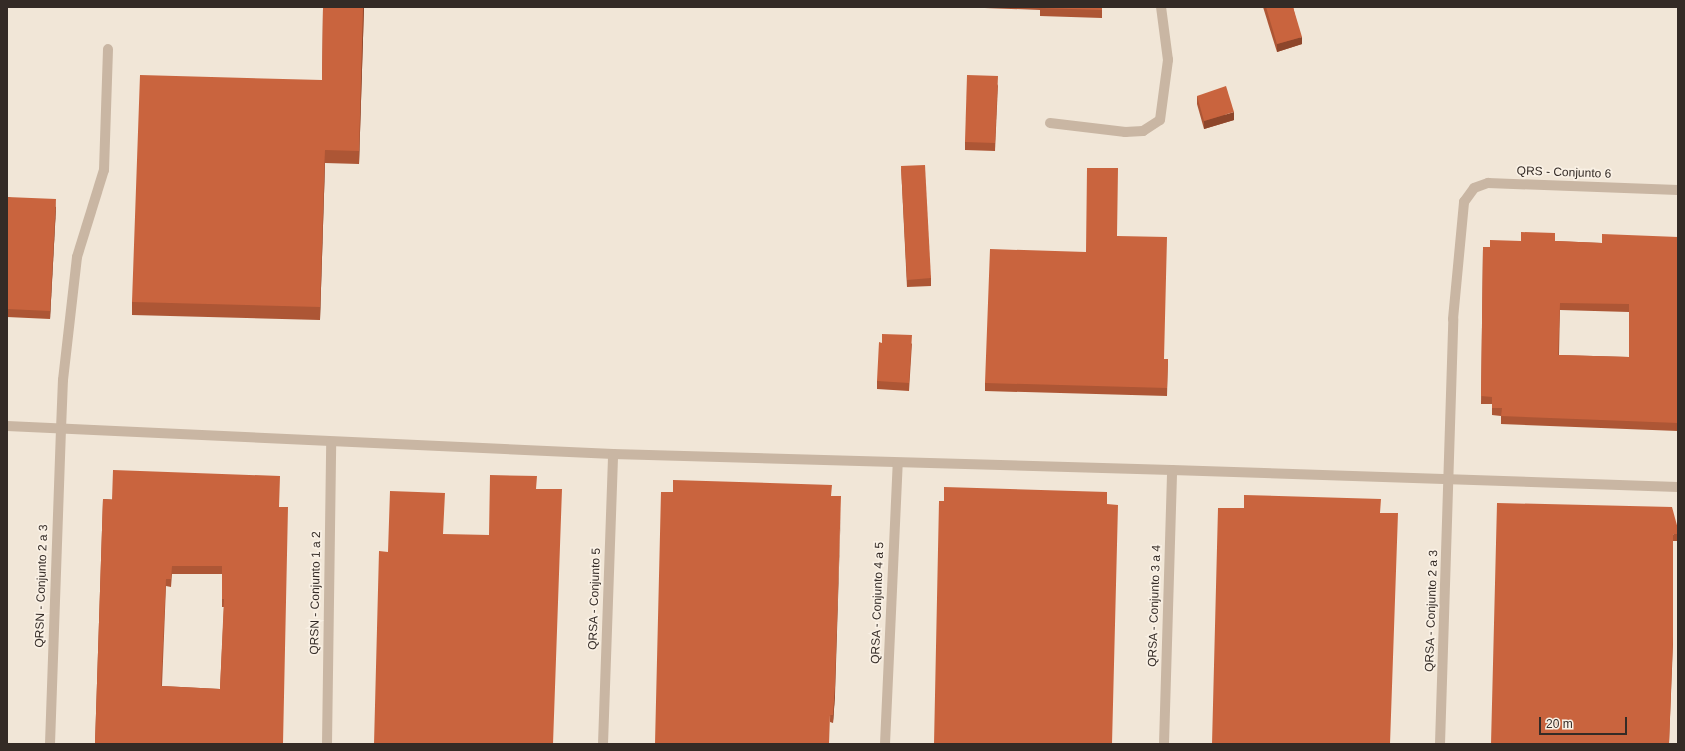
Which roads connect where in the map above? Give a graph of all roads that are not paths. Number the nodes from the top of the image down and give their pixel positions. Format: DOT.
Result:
graph roads {
  1 [pos="1161,7"];
  2 [pos="108,49"];
  3 [pos="1050,123"];
  4 [pos="1678,190"];
  5 [pos="1462,208"];
  6 [pos="7,426"];
  7 [pos="61,429"];
  8 [pos="331,442"];
  9 [pos="613,454"];
  10 [pos="898,463"];
  11 [pos="1172,470"];
  12 [pos="1449,479"];
  13 [pos="1678,488"];
  14 [pos="50,744"];
  15 [pos="327,744"];
  16 [pos="603,744"];
  17 [pos="885,744"];
  18 [pos="1164,744"];
  19 [pos="1440,744"];
  1 -- 3 [label="street"];
  2 -- 7 [label="street, QRSN - Conjunto 2 a 3"];
  4 -- 5 [label="street, QRS - Conjunto 6"];
  5 -- 12 [label="street, QRSA - Conjunto 2 a 3"];
  6 -- 7 [label="street"];
  7 -- 8 [label="street"];
  7 -- 14 [label="street, QRSN - Conjunto 2 a 3"];
  8 -- 9 [label="street"];
  8 -- 15 [label="street, QRSN - Conjunto 1 a 2"];
  9 -- 10 [label="street"];
  9 -- 16 [label="street, QRSA - Conjunto 5"];
  10 -- 11 [label="street"];
  10 -- 17 [label="street, QRSA - Conjunto 4 a 5"];
  11 -- 12 [label="street"];
  11 -- 18 [label="street, QRSA - Conjunto 3 a 4"];
  12 -- 13 [label="street"];
  12 -- 19 [label="street, QRSA - Conjunto 2 a 3"];
}
